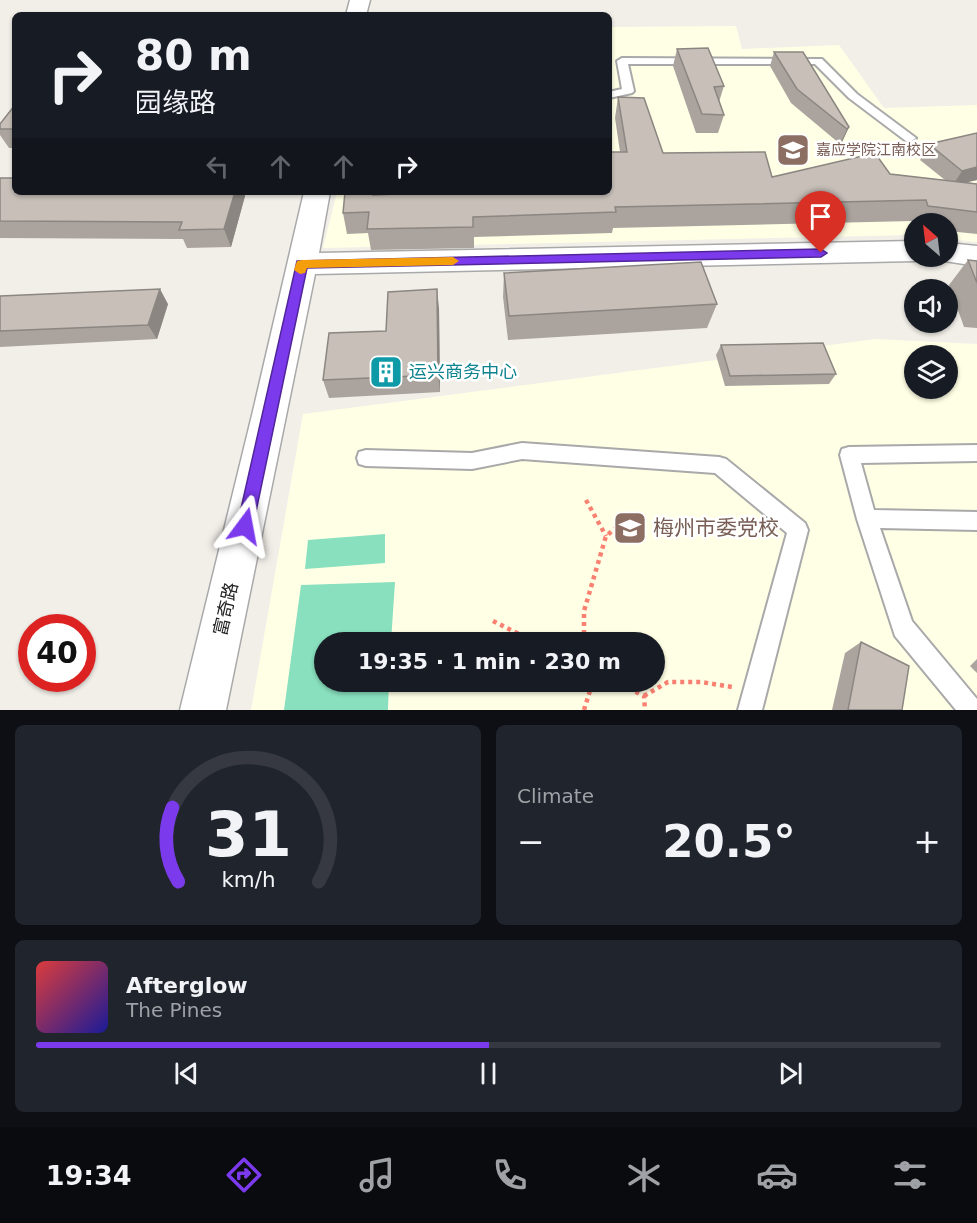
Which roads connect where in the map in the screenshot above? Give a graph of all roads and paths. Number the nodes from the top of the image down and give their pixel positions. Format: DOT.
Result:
graph roads {
  1 [pos="612,94"];
  2 [pos="910,138"];
  3 [pos="316,195"];
  4 [pos="904,251"];
  5 [pos="958,254"];
  6 [pos="977,256"];
  7 [pos="302,264"];
  8 [pos="977,453"];
  9 [pos="366,458"];
  10 [pos="586,500"];
  11 [pos="633,514"];
  12 [pos="867,519"];
  13 [pos="977,521"];
  14 [pos="606,536"];
  15 [pos="493,621"];
  16 [pos="515,632"];
  17 [pos="584,632"];
  18 [pos="737,687"];
  19 [pos="590,692"];
  20 [pos="636,692"];
  21 [pos="644,696"];
  22 [pos="203,710"];
  23 [pos="584,710"];
  24 [pos="645,710"];
  25 [pos="750,710"];
  26 [pos="971,710"];
  1 -- 2 [label="lane"];
  3 -- 7 [label="street, 富奇路"];
  4 -- 7 [label="street"];
  5 -- 6 [label="street"];
  7 -- 22 [label="street, 富奇路"];
  8 -- 12 [label="lane"];
  9 -- 25 [label="lane"];
  10 -- 14 [label="path"];
  11 -- 14 [label="path"];
  12 -- 13 [label="lane"];
  12 -- 26 [label="lane"];
  14 -- 17 [label="path"];
  15 -- 16 [label="path"];
  18 -- 21 [label="path"];
  19 -- 23 [label="path"];
  20 -- 21 [label="path"];
  21 -- 24 [label="path"];
}
